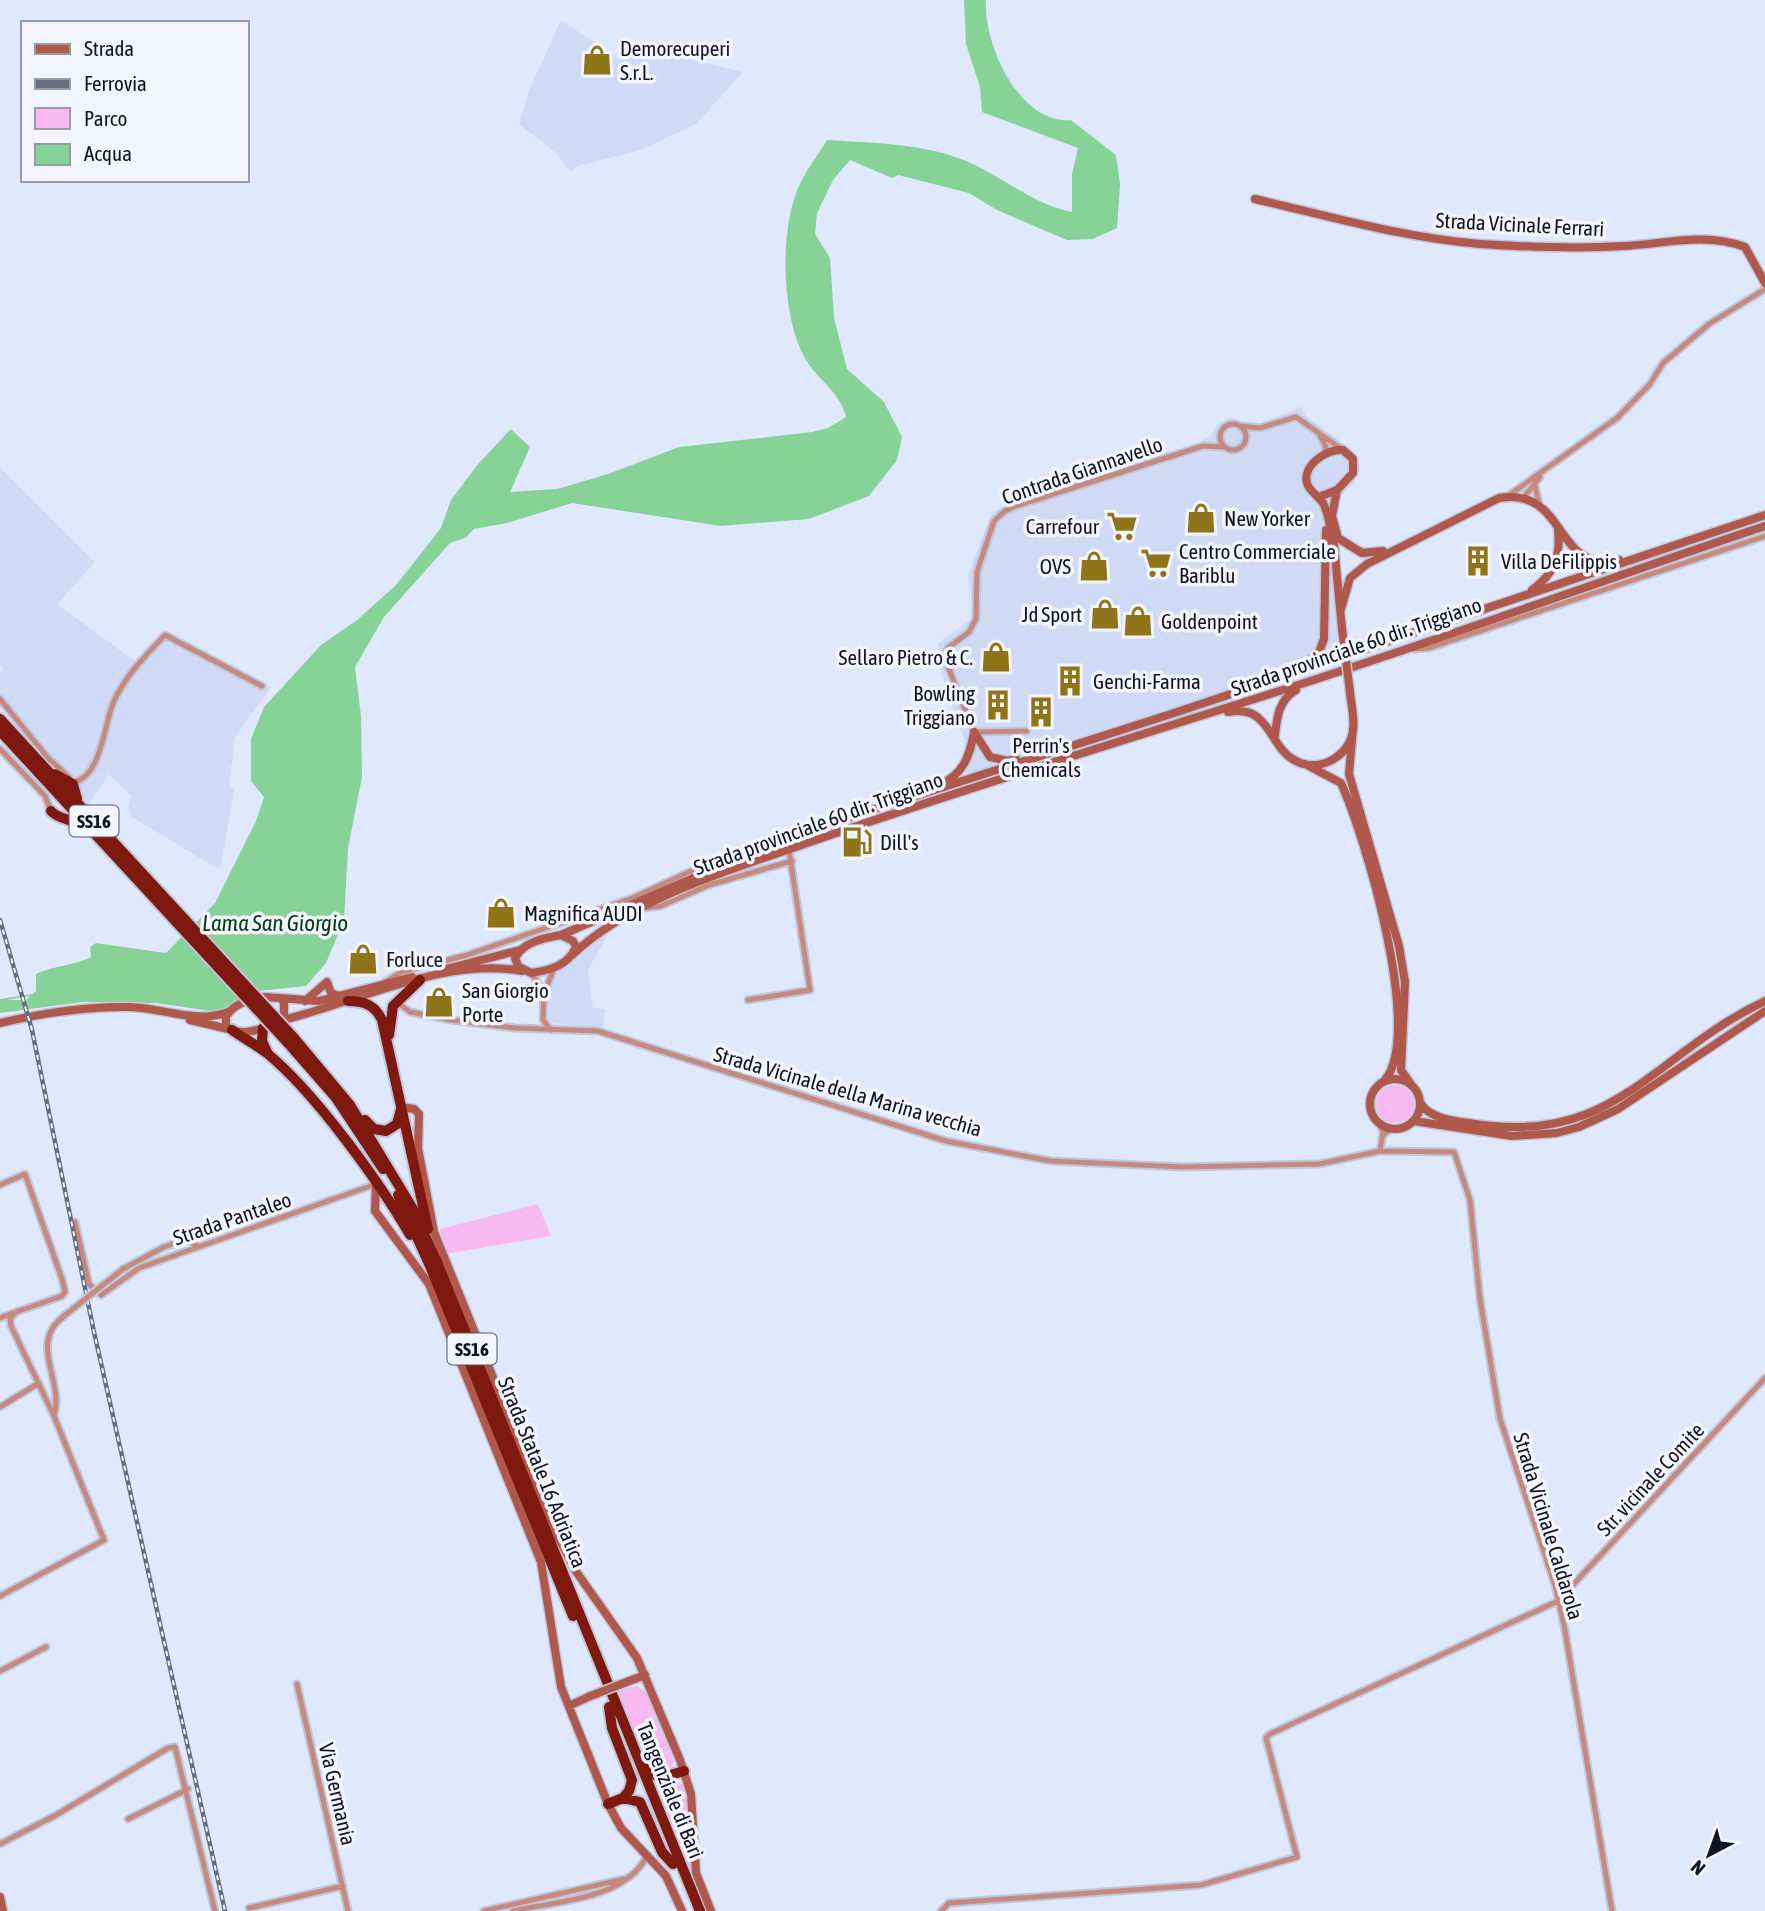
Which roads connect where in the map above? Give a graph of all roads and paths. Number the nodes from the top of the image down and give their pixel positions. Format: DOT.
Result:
graph roads {
  1 [pos="1255,199"];
  2 [pos="1765,283"];
  3 [pos="1765,289"];
  4 [pos="1240,426"];
  5 [pos="1260,428"];
  6 [pos="1221,431"];
  7 [pos="1318,432"];
  8 [pos="1245,439"];
  9 [pos="1204,446"];
  10 [pos="1224,447"];
  11 [pos="1343,450"];
  12 [pos="1324,454"];
  13 [pos="1542,475"];
  14 [pos="1527,484"];
  15 [pos="1535,486"];
  16 [pos="1337,490"];
  17 [pos="1508,496"];
  18 [pos="1319,497"];
  19 [pos="1524,497"];
  20 [pos="1539,503"];
  21 [pos="1326,513"];
  22 [pos="1765,515"];
  23 [pos="1765,526"];
  24 [pos="1557,527"];
  25 [pos="1334,528"];
  26 [pos="1765,536"];
  27 [pos="1402,544"];
  28 [pos="1334,548"];
  29 [pos="1639,557"];
  30 [pos="1523,596"];
  31 [pos="1341,609"];
  32 [pos="1406,649"];
  33 [pos="1286,675"];
  34 [pos="1314,681"];
  35 [pos="262,685"];
  36 [pos="0,699"];
  37 [pos="0,719"];
  38 [pos="1164,727"];
  39 [pos="1353,728"];
  40 [pos="0,731"];
  41 [pos="1027,731"];
  42 [pos="974,732"];
  43 [pos="1275,735"];
  44 [pos="1067,747"];
  45 [pos="0,749"];
  46 [pos="1305,764"];
  47 [pos="38,766"];
  48 [pos="74,783"];
  49 [pos="902,801"];
  50 [pos="79,805"];
  51 [pos="51,811"];
  52 [pos="838,821"];
  53 [pos="789,850"];
  54 [pos="117,858"];
  55 [pos="792,861"];
  56 [pos="645,908"];
  57 [pos="184,925"];
  58 [pos="541,934"];
  59 [pos="561,935"];
  60 [pos="520,950"];
  61 [pos="572,955"];
  62 [pos="554,969"];
  63 [pos="522,971"];
  64 [pos="531,973"];
  65 [pos="420,980"];
  66 [pos="384,983"];
  67 [pos="544,993"];
  68 [pos="280,998"];
  69 [pos="344,998"];
  70 [pos="748,1000"];
  71 [pos="396,1001"];
  72 [pos="1765,1001"];
  73 [pos="304,1002"];
  74 [pos="114,1007"];
  75 [pos="1765,1011"];
  76 [pos="228,1012"];
  77 [pos="543,1020"];
  78 [pos="0,1023"];
  79 [pos="275,1023"];
  80 [pos="262,1028"];
  81 [pos="533,1029"];
  82 [pos="230,1030"];
  83 [pos="551,1030"];
  84 [pos="291,1041"];
  85 [pos="389,1041"];
  86 [pos="268,1054"];
  87 [pos="1385,1080"];
  88 [pos="1410,1083"];
  89 [pos="1421,1104"];
  90 [pos="350,1105"];
  91 [pos="401,1107"];
  92 [pos="1414,1121"];
  93 [pos="1379,1124"];
  94 [pos="1391,1129"];
  95 [pos="337,1131"];
  96 [pos="353,1131"];
  97 [pos="1383,1135"];
  98 [pos="1380,1151"];
  99 [pos="352,1152"];
  100 [pos="1454,1152"];
  101 [pos="376,1184"];
  102 [pos="0,1185"];
  103 [pos="75,1222"];
  104 [pos="198,1246"];
  105 [pos="434,1264"];
  106 [pos="16,1312"];
  107 [pos="0,1318"];
  108 [pos="1765,1378"];
  109 [pos="39,1383"];
  110 [pos="0,1407"];
  111 [pos="54,1416"];
  112 [pos="0,1596"];
  113 [pos="1559,1601"];
  114 [pos="46,1647"];
  115 [pos="0,1671"];
  116 [pos="645,1675"];
  117 [pos="297,1684"];
  118 [pos="604,1686"];
  119 [pos="612,1705"];
  120 [pos="569,1706"];
  121 [pos="684,1772"];
  122 [pos="670,1777"];
  123 [pos="188,1789"];
  124 [pos="622,1798"];
  125 [pos="608,1804"];
  126 [pos="128,1819"];
  127 [pos="0,1844"];
  128 [pos="647,1856"];
  129 [pos="676,1861"];
  130 [pos="628,1879"];
  131 [pos="342,1886"];
  132 [pos="0,1897"];
  133 [pos="249,1908"];
  134 [pos="3,1911"];
  135 [pos="215,1911"];
  136 [pos="348,1911"];
  137 [pos="484,1911"];
  138 [pos="513,1911"];
  139 [pos="682,1911"];
  140 [pos="692,1911"];
  141 [pos="700,1911"];
  142 [pos="711,1911"];
  143 [pos="941,1911"];
  144 [pos="1612,1911"];
  1 -- 2 [label="main road, Strada Vicinale Ferrari"];
  3 -- 13 [label="street"];
  4 -- 5 [label="street"];
  4 -- 6 [label="street"];
  4 -- 8 [label="street"];
  5 -- 7 [label="street"];
  5 -- 8 [label="street"];
  6 -- 9 [label="street"];
  6 -- 10 [label="street"];
  7 -- 11 [label="street"];
  7 -- 12 [label="street"];
  8 -- 10 [label="street"];
  9 -- 10 [label="street"];
  9 -- 42 [label="street, Contrada Giannavello"];
  11 -- 12 [label="main road"];
  11 -- 16 [label="main road"];
  12 -- 18 [label="main road"];
  13 -- 14 [label="street"];
  13 -- 15 [label="street"];
  14 -- 17 [label="street"];
  14 -- 19 [label="street"];
  15 -- 19 [label="street"];
  15 -- 20 [label="street"];
  16 -- 18 [label="main road"];
  16 -- 25 [label="main road"];
  17 -- 19 [label="main road"];
  17 -- 27 [label="main road"];
  18 -- 21 [label="main road"];
  19 -- 20 [label="main road"];
  20 -- 24 [label="main road"];
  21 -- 28 [label="main road"];
  21 -- 33 [label="main road"];
  22 -- 29 [label="main road"];
  23 -- 32 [label="main road, Strada provinciale 60 dir. Triggiano"];
  24 -- 29 [label="main road"];
  24 -- 30 [label="main road"];
  25 -- 27 [label="main road"];
  25 -- 28 [label="main road"];
  26 -- 32 [label="street"];
  27 -- 31 [label="main road"];
  28 -- 31 [label="main road"];
  29 -- 30 [label="main road"];
  30 -- 33 [label="main road"];
  31 -- 39 [label="main road, bridge"];
  32 -- 34 [label="main road, Strada provinciale 60 dir. Triggiano"];
  33 -- 44 [label="main road"];
  34 -- 38 [label="main road, Strada provinciale 60 dir. Triggiano"];
  34 -- 43 [label="main road"];
  35 -- 48 [label="street"];
  36 -- 48 [label="street"];
  37 -- 47 [label="highway, Strada Statale 16 Adriatica / SS16"];
  38 -- 43 [label="main road"];
  38 -- 53 [label="main road, Strada provinciale 60 dir. Triggiano"];
  39 -- 46 [label="main road"];
  39 -- 88 [label="main road"];
  40 -- 47 [label="highway, Strada Statale 16 Adriatica / SS16"];
  41 -- 42 [label="street"];
  42 -- 44 [label="main road"];
  42 -- 49 [label="main road"];
  43 -- 46 [label="main road"];
  44 -- 49 [label="main road"];
  45 -- 51 [label="street"];
  46 -- 87 [label="main road"];
  47 -- 48 [label="highway, SS16"];
  47 -- 50 [label="highway, Strada Statale 16 Adriatica / SS16"];
  47 -- 51 [label="highway, SS16"];
  47 -- 54 [label="highway, Strada Statale 16 Adriatica / SS16"];
  48 -- 50 [label="highway, SS16"];
  49 -- 52 [label="main road"];
  50 -- 57 [label="highway, Strada Statale 16 Adriatica / SS16"];
  51 -- 54 [label="highway, SS16"];
  52 -- 58 [label="street"];
  52 -- 59 [label="main road"];
  53 -- 55 [label="street"];
  53 -- 56 [label="main road, Strada provinciale 60 dir. Triggiano"];
  54 -- 57 [label="highway, Strada Statale 16 Adriatica / SS16"];
  55 -- 56 [label="street"];
  55 -- 70 [label="street"];
  56 -- 61 [label="main road, Strada provinciale 60 dir. Triggiano"];
  57 -- 84 [label="highway, Strada Statale 16 Adriatica / SS16, bridge"];
  58 -- 59 [label="main road"];
  58 -- 60 [label="main road"];
  58 -- 66 [label="street"];
  59 -- 61 [label="main road"];
  60 -- 63 [label="main road"];
  60 -- 66 [label="main road"];
  61 -- 62 [label="main road, Strada provinciale 60 dir. Triggiano"];
  62 -- 64 [label="main road"];
  62 -- 67 [label="street"];
  63 -- 64 [label="main road"];
  63 -- 65 [label="main road"];
  64 -- 67 [label="street"];
  65 -- 69 [label="main road"];
  65 -- 71 [label="highway"];
  66 -- 69 [label="main road"];
  67 -- 77 [label="street"];
  68 -- 73 [label="main road"];
  68 -- 76 [label="main road"];
  68 -- 79 [label="main road"];
  69 -- 73 [label="main road"];
  69 -- 73 [label="main road"];
  69 -- 79 [label="main road"];
  69 -- 85 [label="highway, SS16"];
  71 -- 81 [label="street, Strada Vicinale della Marina vecchia"];
  71 -- 85 [label="highway"];
  72 -- 89 [label="main road"];
  74 -- 76 [label="main road"];
  74 -- 78 [label="main road"];
  74 -- 82 [label="main road"];
  75 -- 92 [label="main road"];
  76 -- 82 [label="main road"];
  77 -- 81 [label="street"];
  77 -- 83 [label="street"];
  79 -- 80 [label="main road"];
  80 -- 82 [label="main road"];
  80 -- 86 [label="highway"];
  81 -- 83 [label="street, Strada Vicinale della Marina vecchia"];
  82 -- 86 [label="highway, SS16"];
  83 -- 98 [label="street, Strada Vicinale della Marina vecchia"];
  84 -- 90 [label="highway, Strada Statale 16 Adriatica / SS16"];
  84 -- 96 [label="highway, Strada Statale 16 Adriatica / SS16"];
  85 -- 91 [label="highway, SS16"];
  86 -- 95 [label="highway, SS16"];
  87 -- 88 [label="main road"];
  87 -- 93 [label="main road"];
  88 -- 89 [label="main road"];
  89 -- 92 [label="main road"];
  90 -- 91 [label="highway, SS16"];
  90 -- 105 [label="highway, Strada Statale 16 Adriatica / SS16"];
  91 -- 105 [label="highway, SS16"];
  91 -- 116 [label="main road"];
  92 -- 94 [label="main road"];
  93 -- 94 [label="main road"];
  93 -- 97 [label="street"];
  94 -- 97 [label="street"];
  95 -- 96 [label="highway"];
  95 -- 99 [label="highway, SS16"];
  96 -- 99 [label="highway"];
  96 -- 105 [label="highway, Strada Statale 16 Adriatica / SS16"];
  97 -- 98 [label="street"];
  98 -- 100 [label="street, Strada Vicinale della Marina vecchia"];
  99 -- 101 [label="highway, SS16"];
  100 -- 113 [label="street, Strada Vicinale Caldarola"];
  101 -- 104 [label="street, Strada Pantaleo"];
  101 -- 105 [label="highway, SS16"];
  101 -- 120 [label="main road"];
  102 -- 106 [label="street"];
  103 -- 104 [label="street, Strada Pantaleo"];
  104 -- 111 [label="street, Strada Pantaleo, bridge"];
  105 -- 118 [label="highway, Strada Statale 16 Adriatica / SS16"];
  106 -- 107 [label="street"];
  106 -- 109 [label="street, Strada Pantaleo"];
  108 -- 113 [label="street, Str. vicinale Comite"];
  109 -- 110 [label="street"];
  109 -- 111 [label="street, Strada Pantaleo"];
  111 -- 112 [label="street, Strada Pantaleo"];
  113 -- 143 [label="street"];
  113 -- 144 [label="street, Strada Vicinale Caldarola"];
  114 -- 115 [label="street"];
  116 -- 120 [label="main road, bridge"];
  116 -- 121 [label="main road"];
  117 -- 131 [label="street, Via Germania"];
  118 -- 119 [label="highway, Tangenziale di Bari / SS16"];
  119 -- 122 [label="highway"];
  119 -- 124 [label="highway"];
  119 -- 129 [label="highway, Tangenziale di Bari / SS16"];
  120 -- 125 [label="main road"];
  121 -- 122 [label="highway"];
  121 -- 142 [label="main road"];
  122 -- 129 [label="highway"];
  123 -- 126 [label="street"];
  123 -- 127 [label="street"];
  123 -- 135 [label="street"];
  124 -- 125 [label="highway"];
  124 -- 129 [label="highway"];
  125 -- 128 [label="main road"];
  128 -- 130 [label="street"];
  128 -- 139 [label="main road"];
  129 -- 140 [label="highway, Tangenziale di Bari / SS16"];
  129 -- 141 [label="highway, Tangenziale di Bari / SS16"];
  130 -- 137 [label="street"];
  130 -- 138 [label="street"];
  131 -- 133 [label="street"];
  131 -- 136 [label="street, Via Germania"];
  132 -- 134 [label="main road"];
}
